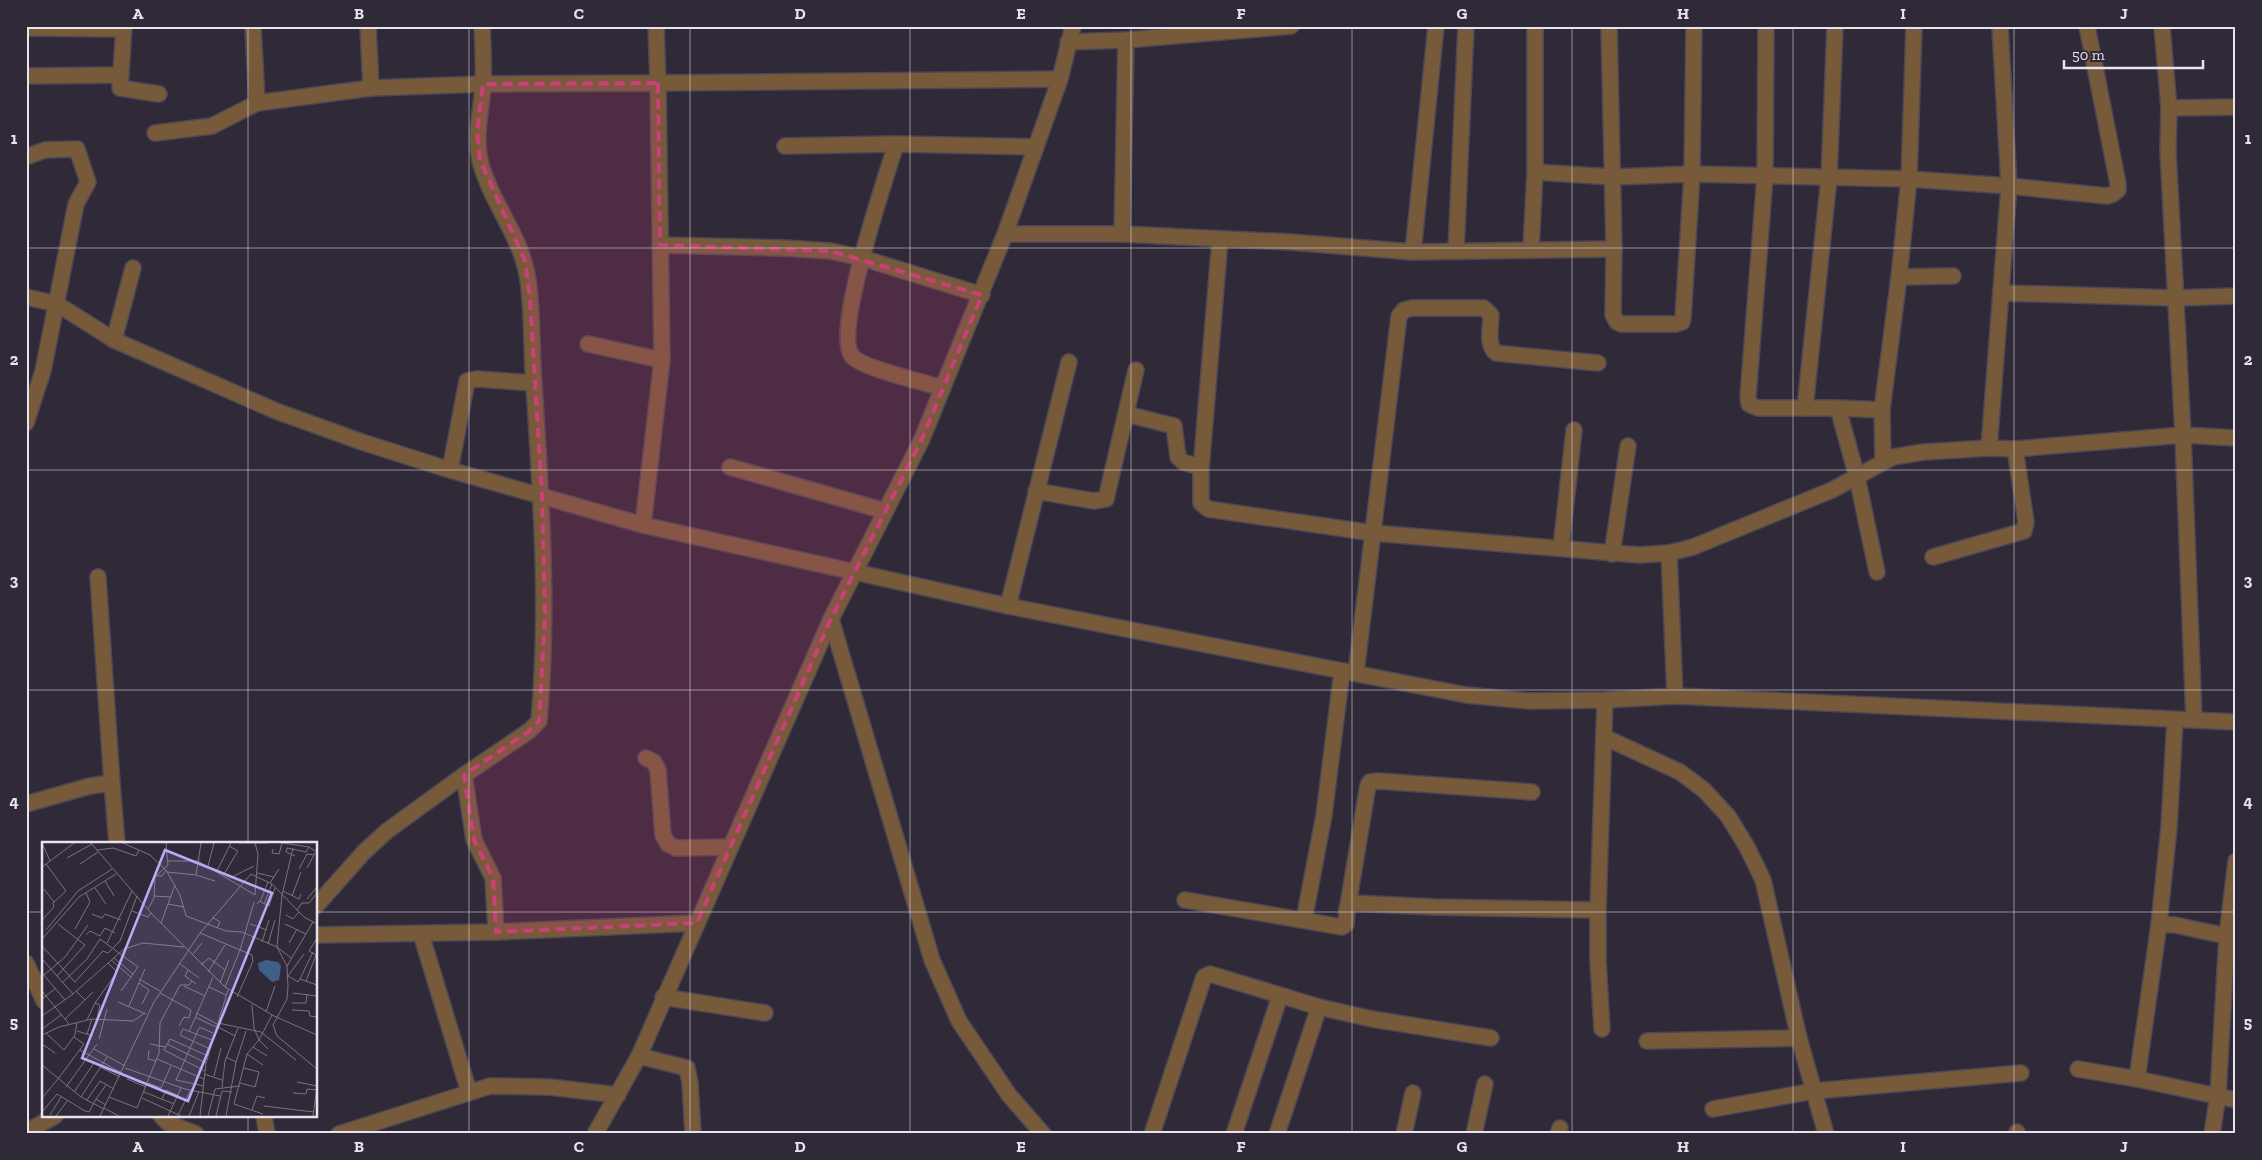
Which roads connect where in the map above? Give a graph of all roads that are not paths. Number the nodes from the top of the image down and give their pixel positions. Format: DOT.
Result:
graph roads {
  1 [pos="253,26"];
  2 [pos="368,26"];
  3 [pos="482,26"];
  4 [pos="656,26"];
  5 [pos="1072,26"];
  6 [pos="1291,26"];
  7 [pos="1436,26"];
  8 [pos="1466,26"];
  9 [pos="1535,26"];
  10 [pos="1609,26"];
  11 [pos="1694,26"];
  12 [pos="1766,26"];
  13 [pos="1835,26"];
  14 [pos="1914,26"];
  15 [pos="2000,26"];
  16 [pos="2087,26"];
  17 [pos="2162,26"];
  18 [pos="26,28"];
  19 [pos="124,28"];
  20 [pos="1126,40"];
  21 [pos="1068,42"];
  22 [pos="121,75"];
  23 [pos="26,76"];
  24 [pos="1060,79"];
  25 [pos="658,83"];
  26 [pos="484,84"];
  27 [pos="370,88"];
  28 [pos="159,94"];
  29 [pos="257,103"];
  30 [pos="2236,107"];
  31 [pos="2169,108"];
  32 [pos="155,133"];
  33 [pos="896,144"];
  34 [pos="785,146"];
  35 [pos="1036,147"];
  36 [pos="26,157"];
  37 [pos="1535,172"];
  38 [pos="1692,174"];
  39 [pos="1765,176"];
  40 [pos="1613,177"];
  41 [pos="1829,178"];
  42 [pos="1909,180"];
  43 [pos="2009,186"];
  44 [pos="1005,234"];
  45 [pos="1122,234"];
  46 [pos="1220,239"];
  47 [pos="660,245"];
  48 [pos="1531,250"];
  49 [pos="1614,250"];
  50 [pos="1456,251"];
  51 [pos="1413,252"];
  52 [pos="862,258"];
  53 [pos="133,268"];
  54 [pos="1953,276"];
  55 [pos="1899,277"];
  56 [pos="2002,293"];
  57 [pos="982,295"];
  58 [pos="2236,296"];
  59 [pos="26,297"];
  60 [pos="2176,298"];
  61 [pos="57,304"];
  62 [pos="114,340"];
  63 [pos="588,344"];
  64 [pos="662,360"];
  65 [pos="1069,362"];
  66 [pos="1598,363"];
  67 [pos="1136,370"];
  68 [pos="534,383"];
  69 [pos="942,388"];
  70 [pos="1805,408"];
  71 [pos="1838,408"];
  72 [pos="1882,410"];
  73 [pos="1126,414"];
  74 [pos="26,423"];
  75 [pos="1574,430"];
  76 [pos="2183,435"];
  77 [pos="2236,438"];
  78 [pos="1628,446"];
  79 [pos="1989,448"];
  80 [pos="2015,449"];
  81 [pos="1883,462"];
  82 [pos="730,467"];
  83 [pos="450,470"];
  84 [pos="1201,470"];
  85 [pos="1857,477"];
  86 [pos="1036,491"];
  87 [pos="542,497"];
  88 [pos="885,511"];
  89 [pos="643,525"];
  90 [pos="1372,533"];
  91 [pos="1560,548"];
  92 [pos="1669,553"];
  93 [pos="1612,554"];
  94 [pos="1933,557"];
  95 [pos="1877,572"];
  96 [pos="856,573"];
  97 [pos="98,577"];
  98 [pos="1008,606"];
  99 [pos="832,619"];
  100 [pos="1349,672"];
  101 [pos="1675,696"];
  102 [pos="1605,700"];
  103 [pos="2175,720"];
  104 [pos="2194,720"];
  105 [pos="2236,722"];
  106 [pos="1604,737"];
  107 [pos="646,758"];
  108 [pos="464,775"];
  109 [pos="112,783"];
  110 [pos="1532,792"];
  111 [pos="26,804"];
  112 [pos="117,842"];
  113 [pos="730,848"];
  114 [pos="2236,861"];
  115 [pos="1185,900"];
  116 [pos="318,904"];
  117 [pos="1348,905"];
  118 [pos="1598,910"];
  119 [pos="1304,920"];
  120 [pos="698,923"];
  121 [pos="2159,924"];
  122 [pos="496,932"];
  123 [pos="421,934"];
  124 [pos="318,935"];
  125 [pos="2231,937"];
  126 [pos="26,963"];
  127 [pos="1280,996"];
  128 [pos="42,997"];
  129 [pos="663,997"];
  130 [pos="1319,1007"];
  131 [pos="765,1013"];
  132 [pos="1602,1029"];
  133 [pos="1491,1038"];
  134 [pos="1799,1038"];
  135 [pos="1647,1040"];
  136 [pos="639,1056"];
  137 [pos="2078,1069"];
  138 [pos="2021,1073"];
  139 [pos="2137,1079"];
  140 [pos="1485,1084"];
  141 [pos="1814,1091"];
  142 [pos="469,1092"];
  143 [pos="1413,1093"];
  144 [pos="618,1095"];
  145 [pos="2218,1095"];
  146 [pos="2236,1100"];
  147 [pos="1713,1109"];
  148 [pos="52,1118"];
  149 [pos="264,1118"];
  150 [pos="166,1122"];
  151 [pos="26,1132"];
  152 [pos="196,1134"];
  153 [pos="267,1134"];
  154 [pos="338,1134"];
  155 [pos="595,1134"];
  156 [pos="692,1134"];
  157 [pos="1043,1134"];
  158 [pos="1152,1134"];
  159 [pos="1234,1134"];
  160 [pos="1277,1134"];
  161 [pos="1404,1134"];
  162 [pos="1474,1134"];
  163 [pos="1826,1134"];
  164 [pos="2212,1134"];
  1 -- 29 [label="street"];
  2 -- 27 [label="street"];
  3 -- 26 [label="street"];
  4 -- 25 [label="street"];
  5 -- 21 [label="street"];
  6 -- 20 [label="street"];
  7 -- 51 [label="street"];
  8 -- 50 [label="street"];
  9 -- 37 [label="street"];
  10 -- 40 [label="street"];
  11 -- 38 [label="street"];
  12 -- 39 [label="street"];
  13 -- 41 [label="street"];
  14 -- 42 [label="street"];
  15 -- 43 [label="street"];
  16 -- 43 [label="street"];
  17 -- 31 [label="street"];
  18 -- 19 [label="street"];
  19 -- 22 [label="street"];
  20 -- 21 [label="street"];
  20 -- 45 [label="street"];
  21 -- 24 [label="street"];
  22 -- 23 [label="street"];
  22 -- 28 [label="street"];
  24 -- 25 [label="street"];
  24 -- 35 [label="street"];
  25 -- 26 [label="street"];
  25 -- 47 [label="street"];
  26 -- 27 [label="street"];
  26 -- 68 [label="street"];
  27 -- 29 [label="street"];
  29 -- 32 [label="street"];
  30 -- 31 [label="street"];
  31 -- 60 [label="street"];
  33 -- 34 [label="street"];
  33 -- 35 [label="street"];
  33 -- 52 [label="street"];
  35 -- 44 [label="street"];
  36 -- 61 [label="street"];
  37 -- 40 [label="street"];
  37 -- 48 [label="street"];
  38 -- 39 [label="street"];
  38 -- 40 [label="street"];
  38 -- 49 [label="street"];
  39 -- 41 [label="street"];
  39 -- 70 [label="street"];
  40 -- 49 [label="street"];
  41 -- 42 [label="street"];
  41 -- 70 [label="street"];
  42 -- 43 [label="street"];
  42 -- 55 [label="street"];
  43 -- 56 [label="street"];
  44 -- 45 [label="street"];
  44 -- 57 [label="street"];
  45 -- 46 [label="street"];
  46 -- 51 [label="street"];
  46 -- 84 [label="street"];
  47 -- 52 [label="street"];
  47 -- 64 [label="street"];
  48 -- 49 [label="street"];
  48 -- 50 [label="street"];
  50 -- 51 [label="street"];
  52 -- 57 [label="street"];
  52 -- 69 [label="street"];
  53 -- 62 [label="street"];
  54 -- 55 [label="street"];
  55 -- 72 [label="street"];
  56 -- 60 [label="street"];
  56 -- 79 [label="street"];
  57 -- 69 [label="street"];
  58 -- 60 [label="street"];
  59 -- 61 [label="street"];
  60 -- 76 [label="street"];
  61 -- 62 [label="street"];
  61 -- 74 [label="street"];
  62 -- 83 [label="street"];
  63 -- 64 [label="street"];
  64 -- 89 [label="street"];
  65 -- 86 [label="street"];
  66 -- 90 [label="street"];
  67 -- 73 [label="street"];
  68 -- 83 [label="street"];
  68 -- 87 [label="street"];
  69 -- 88 [label="street"];
  70 -- 71 [label="street"];
  71 -- 72 [label="street"];
  71 -- 85 [label="street"];
  72 -- 81 [label="street"];
  73 -- 84 [label="street"];
  73 -- 86 [label="street"];
  75 -- 91 [label="street"];
  76 -- 77 [label="street"];
  76 -- 80 [label="street"];
  76 -- 104 [label="street"];
  78 -- 93 [label="street"];
  79 -- 80 [label="street"];
  79 -- 81 [label="street"];
  80 -- 94 [label="street"];
  81 -- 85 [label="street"];
  82 -- 88 [label="street"];
  83 -- 87 [label="street"];
  84 -- 90 [label="street"];
  85 -- 92 [label="street"];
  85 -- 95 [label="street"];
  86 -- 98 [label="street"];
  87 -- 89 [label="street"];
  87 -- 108 [label="street"];
  88 -- 96 [label="street"];
  89 -- 96 [label="street"];
  90 -- 91 [label="street"];
  90 -- 100 [label="street"];
  91 -- 93 [label="street"];
  92 -- 93 [label="street"];
  92 -- 101 [label="street"];
  96 -- 98 [label="street"];
  96 -- 99 [label="street"];
  97 -- 109 [label="street"];
  98 -- 100 [label="street"];
  99 -- 113 [label="street"];
  99 -- 157 [label="street"];
  100 -- 102 [label="street"];
  100 -- 119 [label="street"];
  101 -- 102 [label="street"];
  101 -- 103 [label="street"];
  102 -- 106 [label="street"];
  103 -- 104 [label="street"];
  103 -- 121 [label="street"];
  104 -- 105 [label="street"];
  106 -- 118 [label="street"];
  106 -- 134 [label="street"];
  107 -- 113 [label="street"];
  108 -- 116 [label="street"];
  108 -- 122 [label="street"];
  109 -- 111 [label="street"];
  109 -- 112 [label="street"];
  110 -- 117 [label="street"];
  113 -- 120 [label="street"];
  114 -- 125 [label="street"];
  115 -- 119 [label="street"];
  117 -- 118 [label="street"];
  117 -- 119 [label="street"];
  118 -- 132 [label="street"];
  120 -- 122 [label="street"];
  120 -- 129 [label="street"];
  121 -- 125 [label="street"];
  121 -- 139 [label="street"];
  122 -- 123 [label="street"];
  123 -- 124 [label="street"];
  123 -- 142 [label="street"];
  125 -- 145 [label="street"];
  126 -- 128 [label="street"];
  127 -- 130 [label="street"];
  127 -- 158 [label="street"];
  127 -- 159 [label="street"];
  129 -- 131 [label="street"];
  129 -- 136 [label="street"];
  130 -- 133 [label="street"];
  130 -- 160 [label="street"];
  134 -- 135 [label="street"];
  134 -- 141 [label="street"];
  136 -- 144 [label="street"];
  136 -- 156 [label="street"];
  137 -- 139 [label="street"];
  138 -- 141 [label="street"];
  139 -- 145 [label="street"];
  140 -- 162 [label="street"];
  141 -- 147 [label="street"];
  141 -- 163 [label="street"];
  142 -- 144 [label="street"];
  142 -- 154 [label="street"];
  143 -- 161 [label="street"];
  144 -- 155 [label="street"];
  145 -- 146 [label="street"];
  145 -- 164 [label="street"];
  148 -- 151 [label="street"];
  149 -- 153 [label="street"];
  150 -- 152 [label="street"];
}
